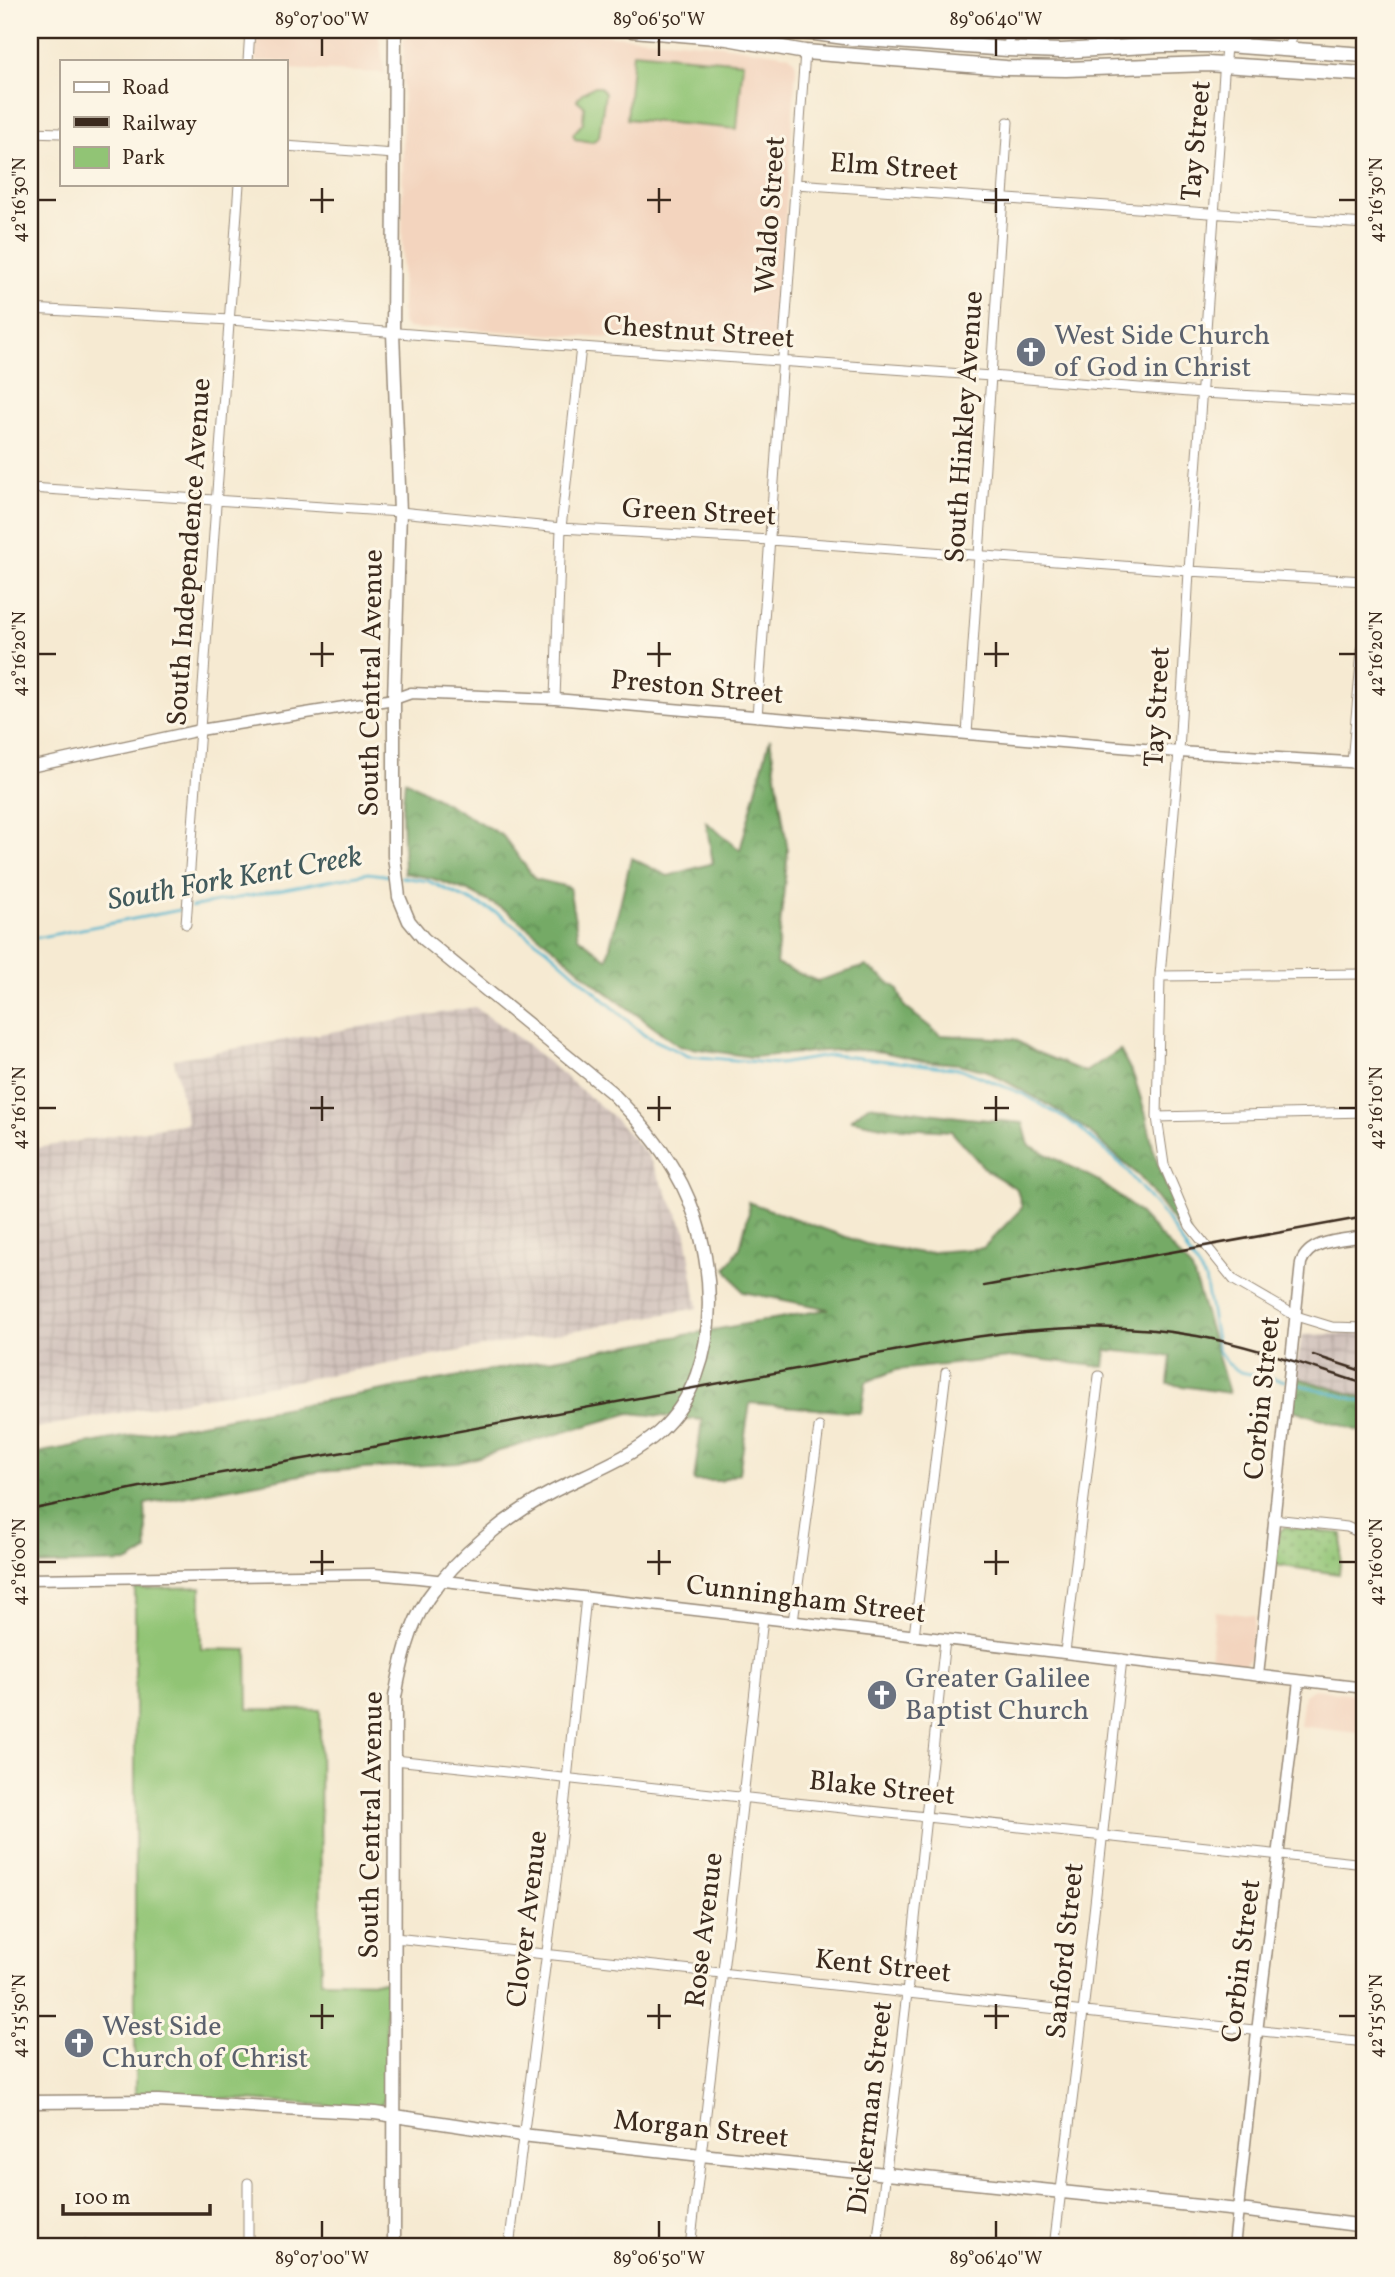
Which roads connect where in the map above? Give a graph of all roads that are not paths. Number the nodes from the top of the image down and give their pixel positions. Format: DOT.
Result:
graph roads {
  1 [pos="250,30"];
  2 [pos="395,30"];
  3 [pos="633,30"];
  4 [pos="793,30"];
  5 [pos="1010,30"];
  6 [pos="1164,30"];
  7 [pos="1292,30"];
  8 [pos="1163,45"];
  9 [pos="1226,45"];
  10 [pos="1008,49"];
  11 [pos="1290,50"];
  12 [pos="805,52"];
  13 [pos="1365,55"];
  14 [pos="248,60"];
  15 [pos="1226,65"];
  16 [pos="1365,74"];
  17 [pos="1008,122"];
  18 [pos="30,132"];
  19 [pos="60,133"];
  20 [pos="287,146"];
  21 [pos="394,154"];
  22 [pos="796,184"];
  23 [pos="239,186"];
  24 [pos="1003,198"];
  25 [pos="1214,213"];
  26 [pos="1365,224"];
  27 [pos="30,309"];
  28 [pos="230,320"];
  29 [pos="393,333"];
  30 [pos="581,347"];
  31 [pos="783,361"];
  32 [pos="991,376"];
  33 [pos="1201,393"];
  34 [pos="1365,402"];
  35 [pos="30,488"];
  36 [pos="217,500"];
  37 [pos="400,512"];
  38 [pos="561,528"];
  39 [pos="770,540"];
  40 [pos="979,554"];
  41 [pos="1189,571"];
  42 [pos="1365,581"];
  43 [pos="1365,617"];
  44 [pos="394,699"];
  45 [pos="555,699"];
  46 [pos="757,717"];
  47 [pos="200,730"];
  48 [pos="967,734"];
  49 [pos="1179,752"];
  50 [pos="1352,763"];
  51 [pos="1365,763"];
  52 [pos="30,767"];
  53 [pos="186,924"];
  54 [pos="1365,974"];
  55 [pos="1160,976"];
  56 [pos="1365,1112"];
  57 [pos="1157,1117"];
  58 [pos="1365,1236"];
  59 [pos="1296,1316"];
  60 [pos="1365,1328"];
  61 [pos="946,1372"];
  62 [pos="1099,1376"];
  63 [pos="819,1427"];
  64 [pos="1272,1519"];
  65 [pos="1365,1535"];
  66 [pos="30,1579"];
  67 [pos="443,1580"];
  68 [pos="586,1597"];
  69 [pos="763,1618"];
  70 [pos="793,1622"];
  71 [pos="914,1636"];
  72 [pos="945,1640"];
  73 [pos="1065,1652"];
  74 [pos="1122,1659"];
  75 [pos="1258,1676"];
  76 [pos="1299,1681"];
  77 [pos="1365,1688"];
  78 [pos="395,1760"];
  79 [pos="568,1778"];
  80 [pos="744,1797"];
  81 [pos="925,1817"];
  82 [pos="1101,1836"];
  83 [pos="1278,1855"];
  84 [pos="1365,1864"];
  85 [pos="395,1938"];
  86 [pos="547,1954"];
  87 [pos="723,1972"];
  88 [pos="907,1993"];
  89 [pos="1083,2012"];
  90 [pos="1257,2032"];
  91 [pos="1365,2042"];
  92 [pos="30,2102"];
  93 [pos="394,2116"];
  94 [pos="522,2135"];
  95 [pos="701,2155"];
  96 [pos="886,2174"];
  97 [pos="248,2183"];
  98 [pos="1061,2192"];
  99 [pos="1238,2210"];
  100 [pos="1365,2226"];
  101 [pos="248,2247"];
  102 [pos="394,2247"];
  103 [pos="509,2247"];
  104 [pos="690,2247"];
  105 [pos="877,2247"];
  106 [pos="1054,2247"];
  107 [pos="1234,2247"];
  1 -- 14 [label="street"];
  2 -- 21 [label="main road, South Central Avenue"];
  3 -- 12 [label="main road"];
  4 -- 10 [label="main road"];
  5 -- 10 [label="street"];
  6 -- 8 [label="street"];
  7 -- 11 [label="street"];
  8 -- 9 [label="main road"];
  8 -- 10 [label="main road"];
  9 -- 11 [label="main road"];
  9 -- 15 [label="street, Tay Street"];
  11 -- 13 [label="main road"];
  12 -- 15 [label="main road"];
  12 -- 22 [label="street, Waldo Street"];
  15 -- 16 [label="main road"];
  15 -- 25 [label="street, Tay Street"];
  17 -- 24 [label="street, South Hinkley Avenue"];
  18 -- 19 [label="street"];
  20 -- 21 [label="street"];
  21 -- 29 [label="main road, South Central Avenue"];
  22 -- 24 [label="street, Elm Street"];
  22 -- 31 [label="street, Waldo Street"];
  23 -- 28 [label="street, South Independence Avenue"];
  24 -- 25 [label="street, Elm Street"];
  24 -- 32 [label="street, South Hinkley Avenue"];
  25 -- 26 [label="street, Elm Street"];
  25 -- 33 [label="street, Tay Street"];
  27 -- 28 [label="street, Chestnut Street"];
  28 -- 29 [label="street, Chestnut Street"];
  28 -- 36 [label="street, South Independence Avenue"];
  29 -- 30 [label="street, Chestnut Street"];
  29 -- 37 [label="main road, South Central Avenue"];
  30 -- 31 [label="street, Chestnut Street"];
  30 -- 38 [label="street"];
  31 -- 32 [label="street, Chestnut Street"];
  31 -- 39 [label="street, Waldo Street"];
  32 -- 33 [label="street, Chestnut Street"];
  32 -- 40 [label="street, South Hinkley Avenue"];
  33 -- 34 [label="street, Chestnut Street"];
  33 -- 41 [label="street, Tay Street"];
  35 -- 36 [label="street, Green Street"];
  36 -- 37 [label="street, Green Street"];
  36 -- 47 [label="street, South Independence Avenue"];
  37 -- 38 [label="street, Green Street"];
  37 -- 44 [label="main road, South Central Avenue"];
  38 -- 39 [label="street, Green Street"];
  38 -- 45 [label="street"];
  39 -- 40 [label="street, Green Street"];
  39 -- 46 [label="street, Waldo Street"];
  40 -- 41 [label="street, Green Street"];
  40 -- 48 [label="street, South Hinkley Avenue"];
  41 -- 42 [label="street, Green Street"];
  41 -- 49 [label="street, Tay Street"];
  43 -- 50 [label="street"];
  44 -- 45 [label="street, Preston Street"];
  44 -- 47 [label="street, Preston Street"];
  44 -- 67 [label="main road, South Central Avenue"];
  45 -- 46 [label="street, Preston Street"];
  46 -- 48 [label="street, Preston Street"];
  47 -- 52 [label="street, Preston Street"];
  47 -- 53 [label="street, South Independence Avenue"];
  48 -- 49 [label="street, Preston Street"];
  49 -- 50 [label="street, Preston Street"];
  49 -- 55 [label="street, Tay Street"];
  50 -- 51 [label="street, Preston Street"];
  54 -- 55 [label="street"];
  55 -- 57 [label="street, Tay Street"];
  56 -- 57 [label="street"];
  57 -- 59 [label="street, Tay Street"];
  58 -- 59 [label="street, Corbin Street"];
  59 -- 60 [label="street, Tay Street"];
  59 -- 64 [label="street, Corbin Street"];
  61 -- 71 [label="street"];
  62 -- 73 [label="street"];
  63 -- 70 [label="street"];
  64 -- 65 [label="street"];
  64 -- 75 [label="street, Corbin Street"];
  66 -- 67 [label="street, Cunningham Street"];
  67 -- 68 [label="street, Cunningham Street"];
  67 -- 78 [label="main road, South Central Avenue"];
  68 -- 69 [label="street, Cunningham Street"];
  68 -- 79 [label="street, Clover Avenue"];
  69 -- 70 [label="street, Cunningham Street"];
  69 -- 80 [label="street, Rose Avenue"];
  70 -- 71 [label="street, Cunningham Street"];
  71 -- 72 [label="street, Cunningham Street"];
  72 -- 73 [label="street, Cunningham Street"];
  72 -- 81 [label="street, Dickerman Street"];
  73 -- 74 [label="street, Cunningham Street"];
  74 -- 75 [label="street, Cunningham Street"];
  74 -- 82 [label="street, Sanford Street"];
  75 -- 76 [label="street, Cunningham Street"];
  76 -- 77 [label="street, Cunningham Street"];
  76 -- 83 [label="street, Corbin Street"];
  78 -- 79 [label="street, Blake Street"];
  78 -- 85 [label="main road, South Central Avenue"];
  79 -- 80 [label="street, Blake Street"];
  79 -- 86 [label="street, Clover Avenue"];
  80 -- 81 [label="street, Blake Street"];
  80 -- 87 [label="street, Rose Avenue"];
  81 -- 82 [label="street, Blake Street"];
  81 -- 88 [label="street, Dickerman Street"];
  82 -- 83 [label="street, Blake Street"];
  82 -- 89 [label="street, Sanford Street"];
  83 -- 84 [label="street, Blake Street"];
  83 -- 90 [label="street, Corbin Street"];
  85 -- 86 [label="street, Kent Street"];
  85 -- 93 [label="main road, South Central Avenue"];
  86 -- 87 [label="street, Kent Street"];
  86 -- 94 [label="street, Clover Avenue"];
  87 -- 88 [label="street, Kent Street"];
  87 -- 95 [label="street, Rose Avenue"];
  88 -- 89 [label="street, Kent Street"];
  88 -- 96 [label="street, Dickerman Street"];
  89 -- 90 [label="street, Kent Street"];
  89 -- 98 [label="street, Sanford Street"];
  90 -- 91 [label="street, Kent Street"];
  90 -- 99 [label="street, Corbin Street"];
  92 -- 93 [label="main road, Morgan Street"];
  93 -- 94 [label="main road, Morgan Street"];
  93 -- 102 [label="main road, South Central Avenue"];
  94 -- 95 [label="main road, Morgan Street"];
  94 -- 103 [label="street, Clover Avenue"];
  95 -- 96 [label="main road, Morgan Street"];
  95 -- 104 [label="street, Rose Avenue"];
  96 -- 98 [label="main road, Morgan Street"];
  96 -- 105 [label="street, Dickerman Street"];
  97 -- 101 [label="street"];
  98 -- 99 [label="main road, Morgan Street"];
  98 -- 106 [label="street, Sanford Street"];
  99 -- 100 [label="main road, Morgan Street"];
  99 -- 107 [label="street, Corbin Street"];
}
